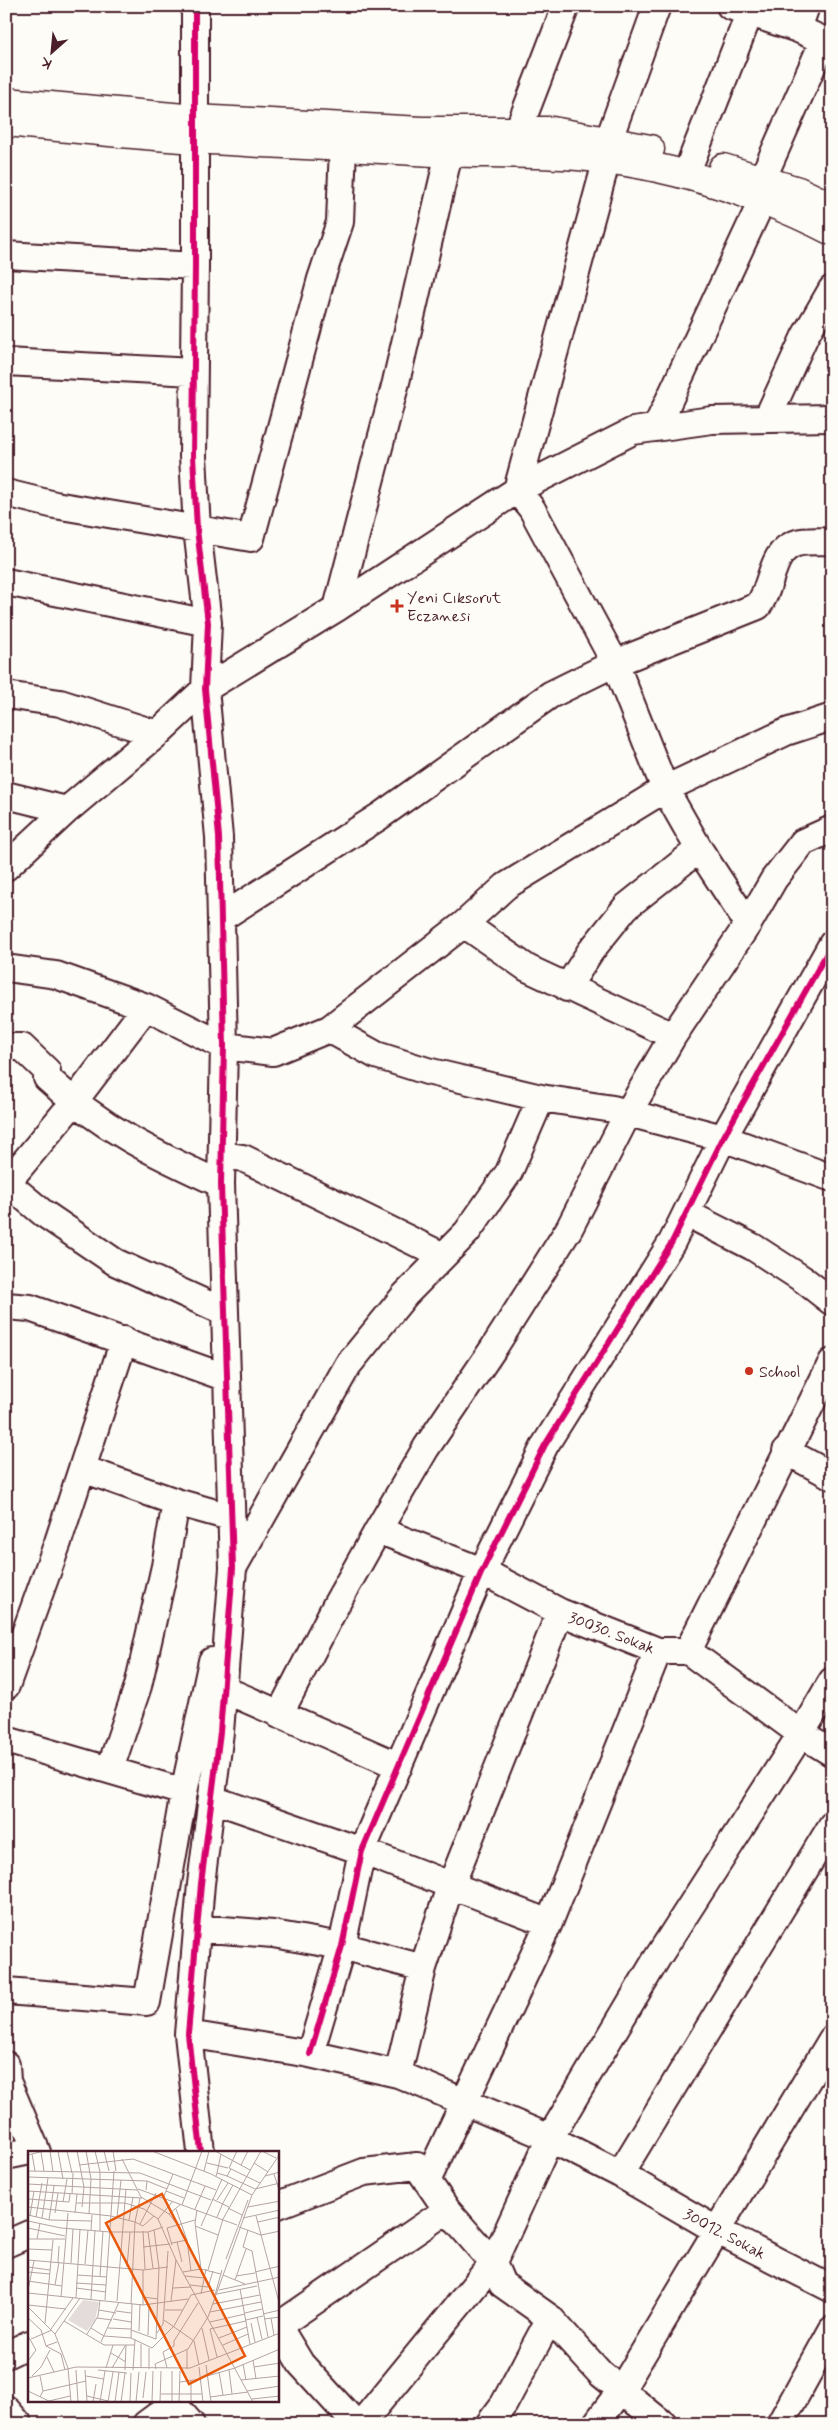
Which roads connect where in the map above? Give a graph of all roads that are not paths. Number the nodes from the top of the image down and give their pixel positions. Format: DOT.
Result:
graph roads {
  1 [pos="195,6"];
  2 [pos="566,6"];
  3 [pos="657,6"];
  4 [pos="740,9"];
  5 [pos="802,18"];
  6 [pos="828,42"];
  7 [pos="6,102"];
  8 [pos="6,122"];
  9 [pos="195,129"];
  10 [pos="518,131"];
  11 [pos="343,146"];
  12 [pos="608,149"];
  13 [pos="448,153"];
  14 [pos="692,159"];
  15 [pos="762,190"];
  16 [pos="832,207"];
  17 [pos="832,230"];
  18 [pos="6,256"];
  19 [pos="195,266"];
  20 [pos="832,289"];
  21 [pos="6,362"];
  22 [pos="193,372"];
  23 [pos="832,418"];
  24 [pos="766,420"];
  25 [pos="656,428"];
  26 [pos="517,490"];
  27 [pos="6,494"];
  28 [pos="197,529"];
  29 [pos="832,541"];
  30 [pos="6,582"];
  31 [pos="337,608"];
  32 [pos="208,624"];
  33 [pos="615,663"];
  34 [pos="205,689"];
  35 [pos="6,695"];
  36 [pos="832,717"];
  37 [pos="157,734"];
  38 [pos="665,789"];
  39 [pos="6,795"];
  40 [pos="67,810"];
  41 [pos="832,830"];
  42 [pos="699,849"];
  43 [pos="6,867"];
  44 [pos="221,918"];
  45 [pos="464,924"];
  46 [pos="748,924"];
  47 [pos="832,944"];
  48 [pos="6,968"];
  49 [pos="567,988"];
  50 [pos="146,1007"];
  51 [pos="329,1029"];
  52 [pos="673,1036"];
  53 [pos="224,1046"];
  54 [pos="6,1047"];
  55 [pos="541,1098"];
  56 [pos="73,1103"];
  57 [pos="628,1113"];
  58 [pos="724,1138"];
  59 [pos="222,1154"];
  60 [pos="832,1178"];
  61 [pos="7,1184"];
  62 [pos="221,1184"];
  63 [pos="688,1214"];
  64 [pos="443,1256"];
  65 [pos="832,1302"];
  66 [pos="6,1306"];
  67 [pos="225,1312"];
  68 [pos="124,1340"];
  69 [pos="831,1363"];
  70 [pos="226,1378"];
  71 [pos="786,1451"];
  72 [pos="83,1469"];
  73 [pos="832,1476"];
  74 [pos="176,1502"];
  75 [pos="230,1518"];
  76 [pos="378,1530"];
  77 [pos="233,1568"];
  78 [pos="482,1571"];
  79 [pos="560,1612"];
  80 [pos="228,1626"];
  81 [pos="658,1651"];
  82 [pos="688,1651"];
  83 [pos="832,1681"];
  84 [pos="6,1686"];
  85 [pos="223,1689"];
  86 [pos="280,1715"];
  87 [pos="801,1734"];
  88 [pos="6,1740"];
  89 [pos="832,1753"];
  90 [pos="399,1766"];
  91 [pos="110,1769"];
  92 [pos="184,1792"];
  93 [pos="212,1799"];
  94 [pos="832,1825"];
  95 [pos="362,1851"];
  96 [pos="451,1884"];
  97 [pos="549,1923"];
  98 [pos="197,1928"];
  99 [pos="342,1946"];
  100 [pos="423,1968"];
  101 [pos="6,1991"];
  102 [pos="188,2034"];
  103 [pos="832,2040"];
  104 [pos="310,2054"];
  105 [pos="6,2065"];
  106 [pos="398,2074"];
  107 [pos="464,2101"];
  108 [pos="550,2138"];
  109 [pos="36,2151"];
  110 [pos="201,2151"];
  111 [pos="28,2152"];
  112 [pos="6,2156"];
  113 [pos="620,2174"];
  114 [pos="427,2181"];
  115 [pos="279,2205"];
  116 [pos="447,2210"];
  117 [pos="718,2231"];
  118 [pos="28,2234"];
  119 [pos="6,2244"];
  120 [pos="493,2263"];
  121 [pos="832,2289"];
  122 [pos="550,2318"];
  123 [pos="279,2325"];
  124 [pos="279,2328"];
  125 [pos="832,2330"];
  126 [pos="28,2344"];
  127 [pos="6,2355"];
  128 [pos="621,2390"];
  129 [pos="174,2402"];
  130 [pos="6,2410"];
  131 [pos="19,2424"];
  132 [pos="146,2424"];
  133 [pos="191,2424"];
  134 [pos="356,2424"];
  135 [pos="361,2424"];
  136 [pos="489,2424"];
  137 [pos="596,2424"];
  138 [pos="663,2424"];
  139 [pos="780,2424"];
  1 -- 9 [label="street"];
  2 -- 10 [label="street"];
  3 -- 12 [label="street"];
  4 -- 5 [label="street"];
  4 -- 14 [label="street"];
  5 -- 6 [label="street"];
  6 -- 15 [label="street"];
  7 -- 9 [label="main road"];
  8 -- 9 [label="main road"];
  9 -- 10 [label="main road"];
  9 -- 11 [label="main road"];
  9 -- 19 [label="street"];
  10 -- 12 [label="main road"];
  11 -- 13 [label="main road"];
  11 -- 28 [label="street"];
  12 -- 13 [label="main road"];
  12 -- 14 [label="main road"];
  12 -- 15 [label="main road"];
  12 -- 26 [label="street"];
  13 -- 31 [label="street"];
  14 -- 15 [label="main road"];
  15 -- 16 [label="main road"];
  15 -- 17 [label="main road"];
  15 -- 25 [label="street"];
  18 -- 19 [label="street"];
  19 -- 22 [label="street"];
  20 -- 24 [label="street"];
  21 -- 22 [label="street"];
  22 -- 28 [label="street"];
  23 -- 24 [label="street"];
  24 -- 25 [label="street"];
  25 -- 26 [label="street"];
  26 -- 31 [label="street"];
  26 -- 33 [label="street"];
  27 -- 28 [label="street"];
  28 -- 32 [label="street"];
  29 -- 33 [label="street"];
  30 -- 32 [label="street"];
  31 -- 34 [label="street"];
  32 -- 34 [label="street"];
  33 -- 38 [label="street"];
  33 -- 44 [label="street"];
  34 -- 37 [label="street"];
  34 -- 44 [label="street"];
  35 -- 37 [label="street"];
  36 -- 38 [label="street"];
  37 -- 40 [label="street"];
  38 -- 42 [label="street"];
  38 -- 45 [label="street"];
  39 -- 40 [label="street"];
  40 -- 43 [label="street"];
  41 -- 46 [label="street"];
  42 -- 46 [label="street"];
  42 -- 49 [label="street"];
  44 -- 53 [label="street"];
  45 -- 49 [label="street"];
  45 -- 51 [label="street"];
  46 -- 52 [label="street"];
  47 -- 58 [label="street"];
  48 -- 50 [label="street"];
  49 -- 52 [label="street"];
  50 -- 53 [label="street"];
  50 -- 56 [label="street"];
  51 -- 53 [label="street"];
  51 -- 55 [label="street"];
  52 -- 57 [label="street"];
  53 -- 59 [label="street"];
  54 -- 56 [label="street"];
  55 -- 57 [label="street"];
  55 -- 64 [label="street"];
  56 -- 61 [label="street"];
  56 -- 62 [label="street"];
  57 -- 58 [label="street"];
  57 -- 76 [label="street"];
  58 -- 60 [label="street"];
  58 -- 63 [label="street"];
  59 -- 62 [label="street"];
  59 -- 64 [label="street"];
  61 -- 67 [label="street"];
  62 -- 67 [label="street"];
  63 -- 65 [label="street"];
  63 -- 78 [label="street"];
  64 -- 77 [label="street"];
  66 -- 68 [label="street"];
  67 -- 70 [label="street"];
  68 -- 70 [label="street"];
  68 -- 72 [label="street"];
  69 -- 71 [label="street"];
  70 -- 75 [label="street"];
  71 -- 73 [label="street"];
  71 -- 82 [label="street"];
  72 -- 74 [label="street"];
  72 -- 84 [label="street"];
  74 -- 75 [label="street"];
  74 -- 91 [label="street"];
  75 -- 77 [label="street"];
  76 -- 78 [label="street, 30030. Sokak"];
  76 -- 86 [label="street"];
  77 -- 80 [label="street"];
  78 -- 79 [label="street, 30030. Sokak"];
  78 -- 90 [label="street"];
  79 -- 81 [label="street, 30030. Sokak"];
  79 -- 96 [label="street"];
  80 -- 85 [label="street"];
  80 -- 92 [label="street"];
  81 -- 82 [label="street, 30030. Sokak"];
  81 -- 97 [label="street"];
  82 -- 87 [label="street"];
  83 -- 87 [label="street"];
  85 -- 86 [label="street"];
  85 -- 93 [label="street"];
  86 -- 90 [label="street"];
  87 -- 89 [label="street"];
  87 -- 108 [label="street"];
  88 -- 91 [label="street"];
  90 -- 95 [label="street"];
  91 -- 92 [label="street"];
  92 -- 101 [label="street"];
  93 -- 95 [label="street"];
  93 -- 98 [label="street"];
  94 -- 113 [label="street"];
  95 -- 96 [label="street"];
  95 -- 99 [label="street"];
  96 -- 97 [label="street"];
  96 -- 100 [label="street"];
  97 -- 107 [label="street"];
  98 -- 99 [label="street"];
  98 -- 102 [label="street"];
  99 -- 100 [label="street"];
  99 -- 104 [label="street"];
  100 -- 106 [label="street"];
  102 -- 104 [label="street, 30012. Sokak"];
  102 -- 110 [label="street"];
  103 -- 117 [label="street"];
  104 -- 106 [label="street, 30012. Sokak"];
  105 -- 109 [label="street"];
  106 -- 107 [label="street, 30012. Sokak"];
  107 -- 108 [label="street, 30012. Sokak"];
  107 -- 114 [label="street"];
  108 -- 113 [label="street, 30012. Sokak"];
  108 -- 120 [label="street"];
  111 -- 112 [label="street"];
  113 -- 117 [label="street, 30012. Sokak"];
  114 -- 115 [label="street"];
  114 -- 116 [label="street"];
  116 -- 120 [label="street"];
  116 -- 123 [label="street"];
  117 -- 121 [label="street, 30012. Sokak"];
  117 -- 128 [label="street"];
  118 -- 119 [label="street"];
  120 -- 122 [label="street"];
  120 -- 135 [label="street"];
  122 -- 128 [label="street"];
  122 -- 136 [label="street"];
  124 -- 134 [label="street"];
  125 -- 139 [label="street"];
  126 -- 127 [label="street"];
  128 -- 137 [label="street"];
  128 -- 138 [label="street"];
  129 -- 132 [label="street"];
  129 -- 133 [label="street"];
  130 -- 131 [label="street"];
}
